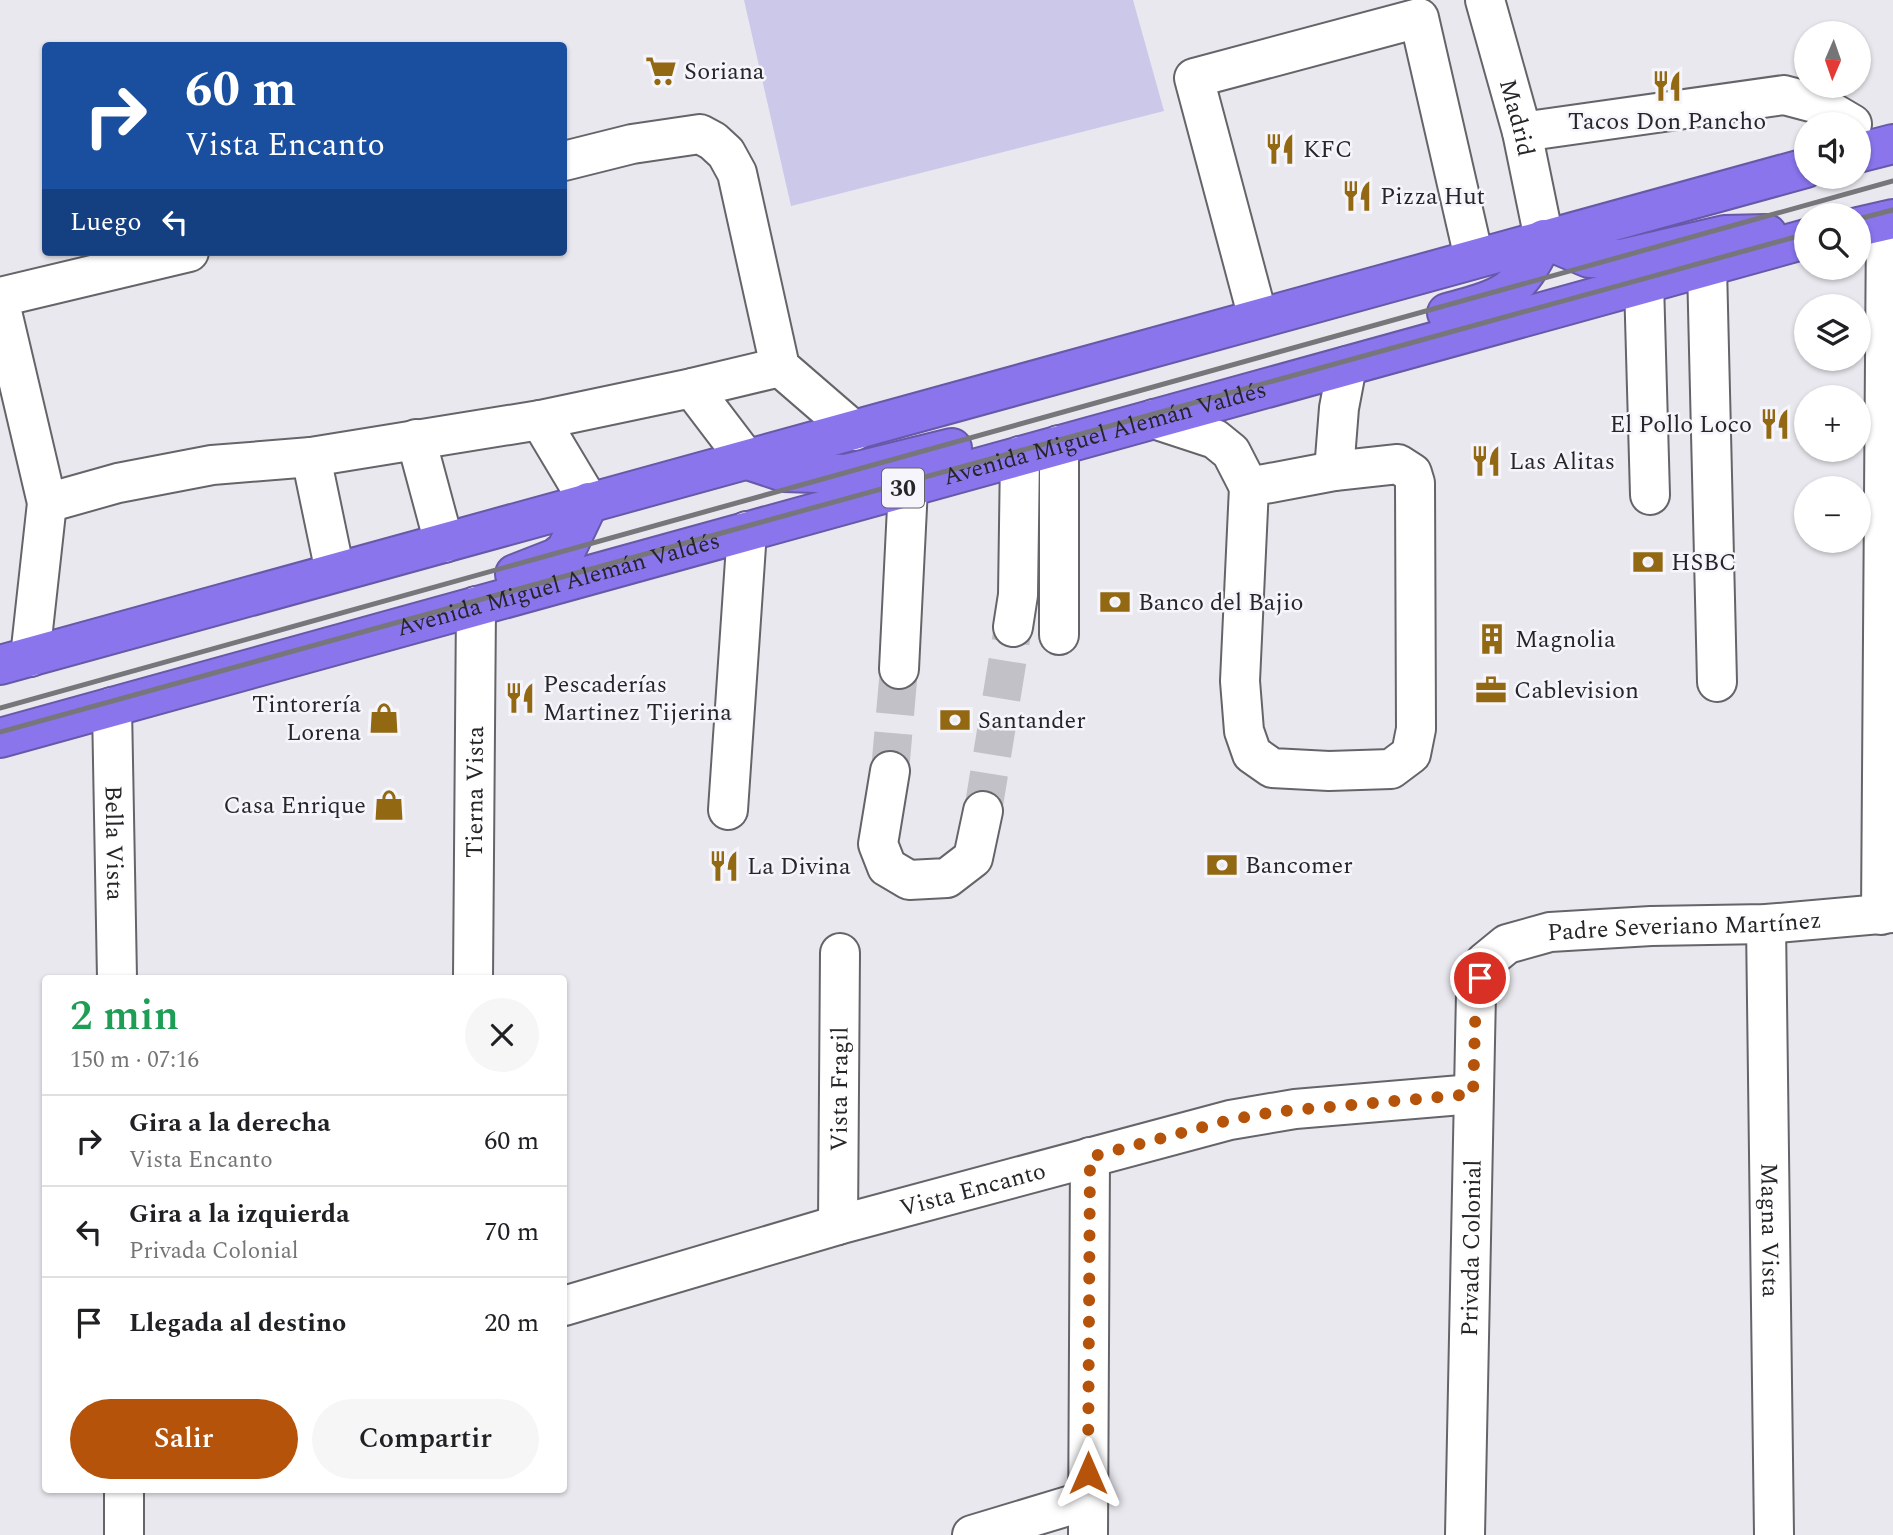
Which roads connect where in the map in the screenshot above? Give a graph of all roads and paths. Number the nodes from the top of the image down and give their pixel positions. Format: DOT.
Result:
graph roads {
  1 [pos="1485,0"];
  2 [pos="1832,112"];
  3 [pos="1522,132"];
  4 [pos="567,160"];
  5 [pos="1794,171"];
  6 [pos="1882,215"];
  7 [pos="1794,237"];
  8 [pos="1544,239"];
  9 [pos="1794,242"];
  10 [pos="172,256"];
  11 [pos="1474,258"];
  12 [pos="1707,267"];
  13 [pos="1644,283"];
  14 [pos="0,297"];
  15 [pos="0,303"];
  16 [pos="1258,318"];
  17 [pos="1347,366"];
  18 [pos="780,367"];
  19 [pos="692,388"];
  20 [pos="1889,414"];
  21 [pos="1154,419"];
  22 [pos="540,420"];
  23 [pos="854,431"];
  24 [pos="416,439"];
  25 [pos="1059,445"];
  26 [pos="1020,456"];
  27 [pos="311,457"];
  28 [pos="746,459"];
  29 [pos="1334,471"];
  30 [pos="908,487"];
  31 [pos="1249,487"];
  32 [pos="1650,495"];
  33 [pos="589,502"];
  34 [pos="47,503"];
  35 [pos="747,531"];
  36 [pos="444,543"];
  37 [pos="335,572"];
  38 [pos="1888,601"];
  39 [pos="476,606"];
  40 [pos="1013,627"];
  41 [pos="1059,635"];
  42 [pos="15,661"];
  43 [pos="899,669"];
  44 [pos="1717,682"];
  45 [pos="112,707"];
  46 [pos="0,738"];
  47 [pos="890,771"];
  48 [pos="729,810"];
  49 [pos="983,811"];
  50 [pos="1887,817"];
  51 [pos="1887,914"];
  52 [pos="1766,924"];
  53 [pos="840,953"];
  54 [pos="1485,962"];
  55 [pos="117,975"];
  56 [pos="473,975"];
  57 [pos="1473,1094"];
  58 [pos="1090,1157"];
  59 [pos="838,1225"];
  60 [pos="567,1305"];
  61 [pos="124,1493"];
  62 [pos="1088,1517"];
  63 [pos="124,1535"];
  64 [pos="972,1535"];
  65 [pos="1465,1535"];
  66 [pos="1774,1535"];
  1 -- 3 [label="street, Madrid"];
  2 -- 3 [label="street"];
  3 -- 8 [label="street, Madrid"];
  4 -- 18 [label="street"];
  5 -- 8 [label="highway"];
  6 -- 20 [label="street"];
  7 -- 8 [label="highway"];
  8 -- 11 [label="highway"];
  8 -- 17 [label="highway"];
  9 -- 12 [label="highway, Avenida Miguel Alemán Valdés / 30"];
  10 -- 14 [label="street"];
  11 -- 16 [label="highway"];
  11 -- 16 [label="street"];
  12 -- 13 [label="highway, Avenida Miguel Alemán Valdés / 30"];
  12 -- 44 [label="street"];
  13 -- 17 [label="highway, Avenida Miguel Alemán Valdés / 30"];
  13 -- 32 [label="street"];
  15 -- 34 [label="street"];
  16 -- 23 [label="highway"];
  17 -- 21 [label="highway, Avenida Miguel Alemán Valdés / 30"];
  17 -- 29 [label="street"];
  18 -- 19 [label="street"];
  18 -- 23 [label="street"];
  19 -- 22 [label="street"];
  19 -- 28 [label="street"];
  20 -- 38 [label="street"];
  21 -- 25 [label="highway, Avenida Miguel Alemán Valdés / 30"];
  21 -- 31 [label="street"];
  22 -- 24 [label="street"];
  22 -- 33 [label="street"];
  23 -- 28 [label="highway"];
  24 -- 27 [label="street"];
  24 -- 36 [label="street"];
  25 -- 26 [label="highway, Avenida Miguel Alemán Valdés / 30"];
  25 -- 41 [label="street"];
  26 -- 28 [label="highway"];
  26 -- 30 [label="highway, Avenida Miguel Alemán Valdés / 30"];
  26 -- 40 [label="street"];
  27 -- 34 [label="street"];
  27 -- 37 [label="street"];
  28 -- 33 [label="highway"];
  29 -- 31 [label="street"];
  29 -- 31 [label="street"];
  30 -- 35 [label="highway, Avenida Miguel Alemán Valdés / 30"];
  30 -- 43 [label="street"];
  33 -- 36 [label="highway"];
  33 -- 39 [label="highway"];
  34 -- 42 [label="street"];
  35 -- 39 [label="highway, Avenida Miguel Alemán Valdés / 30"];
  35 -- 48 [label="street"];
  36 -- 37 [label="highway"];
  37 -- 42 [label="highway"];
  38 -- 50 [label="street"];
  39 -- 45 [label="highway, Avenida Miguel Alemán Valdés / 30"];
  39 -- 56 [label="street, Tierna Vista"];
  45 -- 46 [label="highway, Avenida Miguel Alemán Valdés / 30"];
  45 -- 55 [label="street, Bella Vista"];
  47 -- 49 [label="street"];
  50 -- 51 [label="street"];
  51 -- 52 [label="street, Padre Severiano Martínez"];
  52 -- 54 [label="street, Padre Severiano Martínez"];
  52 -- 66 [label="street, Magna Vista"];
  53 -- 59 [label="street, Vista Fragil"];
  54 -- 57 [label="street, Privada Colonial"];
  57 -- 58 [label="street, Vista Encanto"];
  57 -- 65 [label="street, Privada Colonial"];
  58 -- 59 [label="street, Vista Encanto"];
  58 -- 62 [label="street"];
  59 -- 60 [label="street, Vista Encanto"];
  61 -- 63 [label="street"];
  62 -- 64 [label="street"];
}
